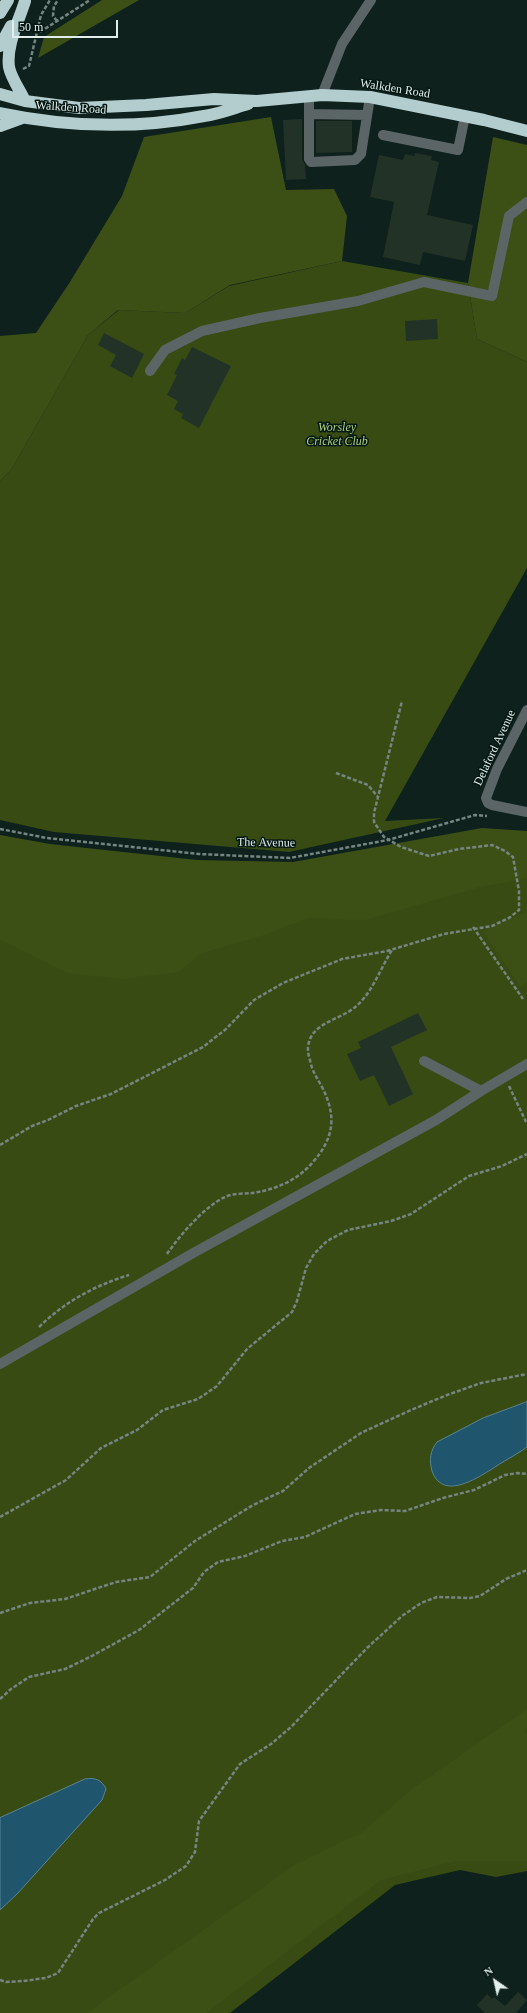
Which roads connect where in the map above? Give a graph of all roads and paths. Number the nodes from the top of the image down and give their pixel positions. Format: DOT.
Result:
graph roads {
  1 [pos="8,0"];
  2 [pos="25,0"];
  3 [pos="50,0"];
  4 [pos="58,0"];
  5 [pos="90,0"];
  6 [pos="371,0"];
  7 [pos="0,13"];
  8 [pos="57,21"];
  9 [pos="40,32"];
  10 [pos="0,46"];
  11 [pos="29,66"];
  12 [pos="0,94"];
  13 [pos="322,95"];
  14 [pos="308,97"];
  15 [pos="370,97"];
  16 [pos="25,101"];
  17 [pos="257,101"];
  18 [pos="0,113"];
  19 [pos="309,114"];
  20 [pos="367,115"];
  21 [pos="465,116"];
  22 [pos="23,118"];
  23 [pos="0,126"];
  24 [pos="527,131"];
  25 [pos="383,135"];
  26 [pos="527,202"];
  27 [pos="150,371"];
  28 [pos="402,701"];
  29 [pos="527,710"];
  30 [pos="336,773"];
  31 [pos="378,797"];
  32 [pos="527,812"];
  33 [pos="489,816"];
  34 [pos="0,829"];
  35 [pos="388,840"];
  36 [pos="473,928"];
  37 [pos="392,950"];
  38 [pos="522,999"];
  39 [pos="424,1061"];
  40 [pos="527,1064"];
  41 [pos="505,1078"];
  42 [pos="481,1091"];
  43 [pos="527,1124"];
  44 [pos="0,1145"];
  45 [pos="527,1154"];
  46 [pos="163,1260"];
  47 [pos="134,1273"];
  48 [pos="37,1329"];
  49 [pos="0,1364"];
  50 [pos="527,1374"];
  51 [pos="527,1474"];
  52 [pos="0,1517"];
  53 [pos="527,1570"];
  54 [pos="0,1613"];
  55 [pos="0,1699"];
  56 [pos="0,1980"];
  1 -- 7 [label="highway"];
  2 -- 10 [label="highway"];
  2 -- 16 [label="highway"];
  3 -- 11 [label="path"];
  4 -- 8 [label="path"];
  5 -- 8 [label="path"];
  6 -- 13 [label="street"];
  8 -- 9 [label="path"];
  12 -- 16 [label="highway, Walkden Road"];
  13 -- 14 [label="highway, Walkden Road"];
  13 -- 15 [label="highway, Walkden Road"];
  14 -- 17 [label="highway, Walkden Road"];
  14 -- 19 [label="street"];
  15 -- 20 [label="street"];
  15 -- 21 [label="highway, Walkden Road"];
  16 -- 17 [label="highway, Walkden Road"];
  17 -- 22 [label="highway, Walkden Road"];
  18 -- 22 [label="highway, Walkden Road"];
  19 -- 20 [label="street"];
  19 -- 20 [label="street"];
  21 -- 24 [label="highway, Walkden Road"];
  21 -- 25 [label="street"];
  22 -- 23 [label="highway"];
  26 -- 27 [label="street"];
  28 -- 31 [label="path"];
  29 -- 32 [label="street, Delaford Avenue"];
  30 -- 31 [label="path"];
  31 -- 35 [label="path"];
  33 -- 35 [label="path, The Avenue"];
  34 -- 35 [label="path, The Avenue"];
  35 -- 36 [label="path"];
  36 -- 37 [label="path"];
  36 -- 38 [label="path"];
  37 -- 44 [label="path"];
  37 -- 46 [label="path"];
  39 -- 42 [label="street"];
  40 -- 41 [label="street"];
  41 -- 42 [label="street"];
  41 -- 43 [label="path"];
  42 -- 49 [label="street"];
  45 -- 52 [label="path"];
  47 -- 48 [label="path"];
  50 -- 54 [label="path"];
  51 -- 55 [label="path"];
  53 -- 56 [label="path"];
}
